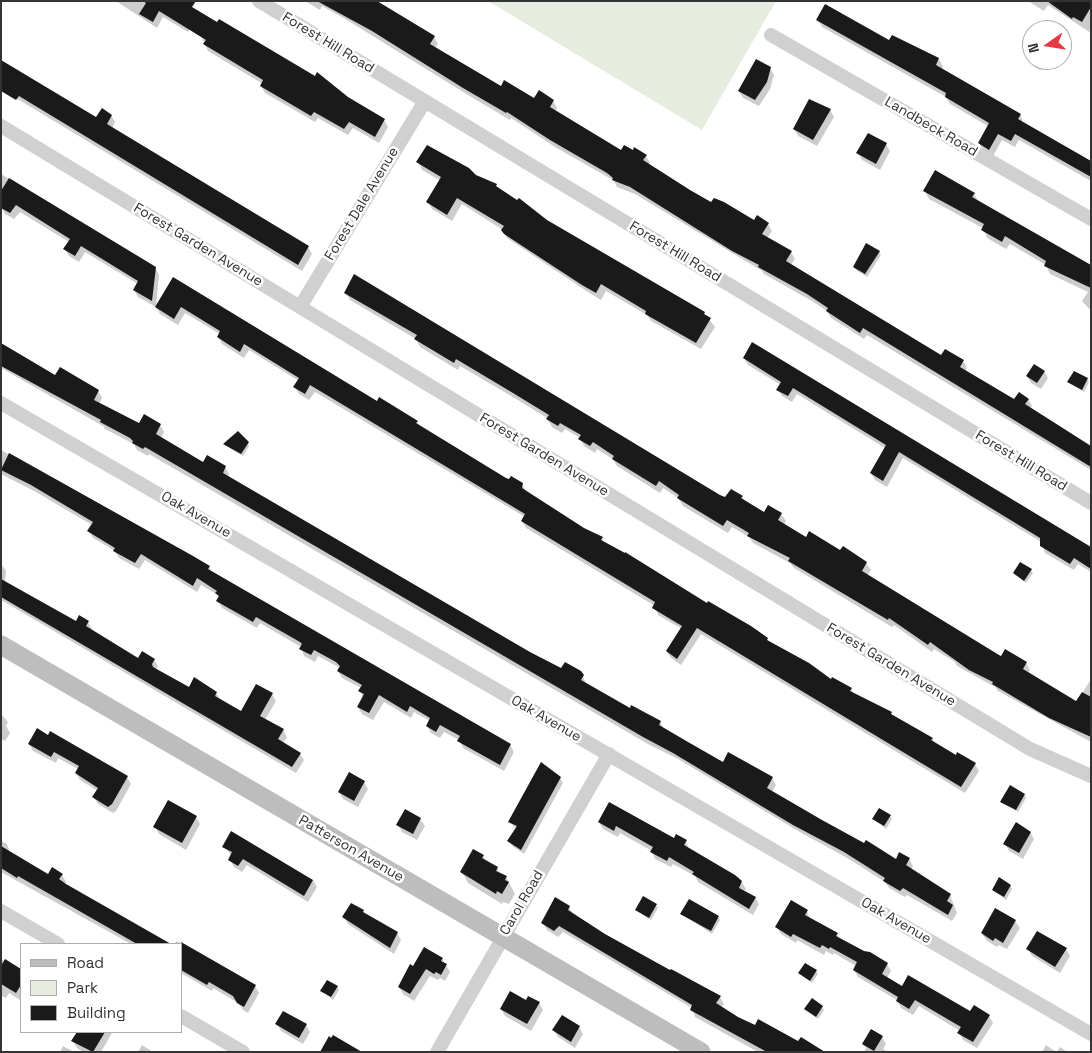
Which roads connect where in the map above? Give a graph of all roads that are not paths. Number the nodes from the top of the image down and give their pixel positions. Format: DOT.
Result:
graph roads {
  1 [pos="258,1"];
  2 [pos="772,35"];
  3 [pos="425,101"];
  4 [pos="1,126"];
  5 [pos="1091,219"];
  6 [pos="300,307"];
  7 [pos="1,402"];
  8 [pos="1091,503"];
  9 [pos="1,645"];
  10 [pos="608,754"];
  11 [pos="1091,776"];
  12 [pos="1,911"];
  13 [pos="502,937"];
  14 [pos="56,943"];
  15 [pos="182,1017"];
  16 [pos="1091,1034"];
  17 [pos="243,1052"];
  18 [pos="437,1052"];
  19 [pos="701,1052"];
  1 -- 3 [label="street, Forest Hill Road"];
  2 -- 5 [label="street, Landbeck Road"];
  3 -- 6 [label="street, Forest Dale Avenue"];
  3 -- 8 [label="street, Forest Hill Road"];
  4 -- 6 [label="street, Forest Garden Avenue"];
  6 -- 11 [label="street, Forest Garden Avenue"];
  7 -- 10 [label="street, Oak Avenue"];
  9 -- 13 [label="main road, Patterson Avenue"];
  10 -- 13 [label="street, Carol Road"];
  10 -- 16 [label="street, Oak Avenue"];
  12 -- 14 [label="street"];
  13 -- 18 [label="street, Carol Road"];
  13 -- 19 [label="main road, Patterson Avenue"];
  15 -- 17 [label="street"];
}
